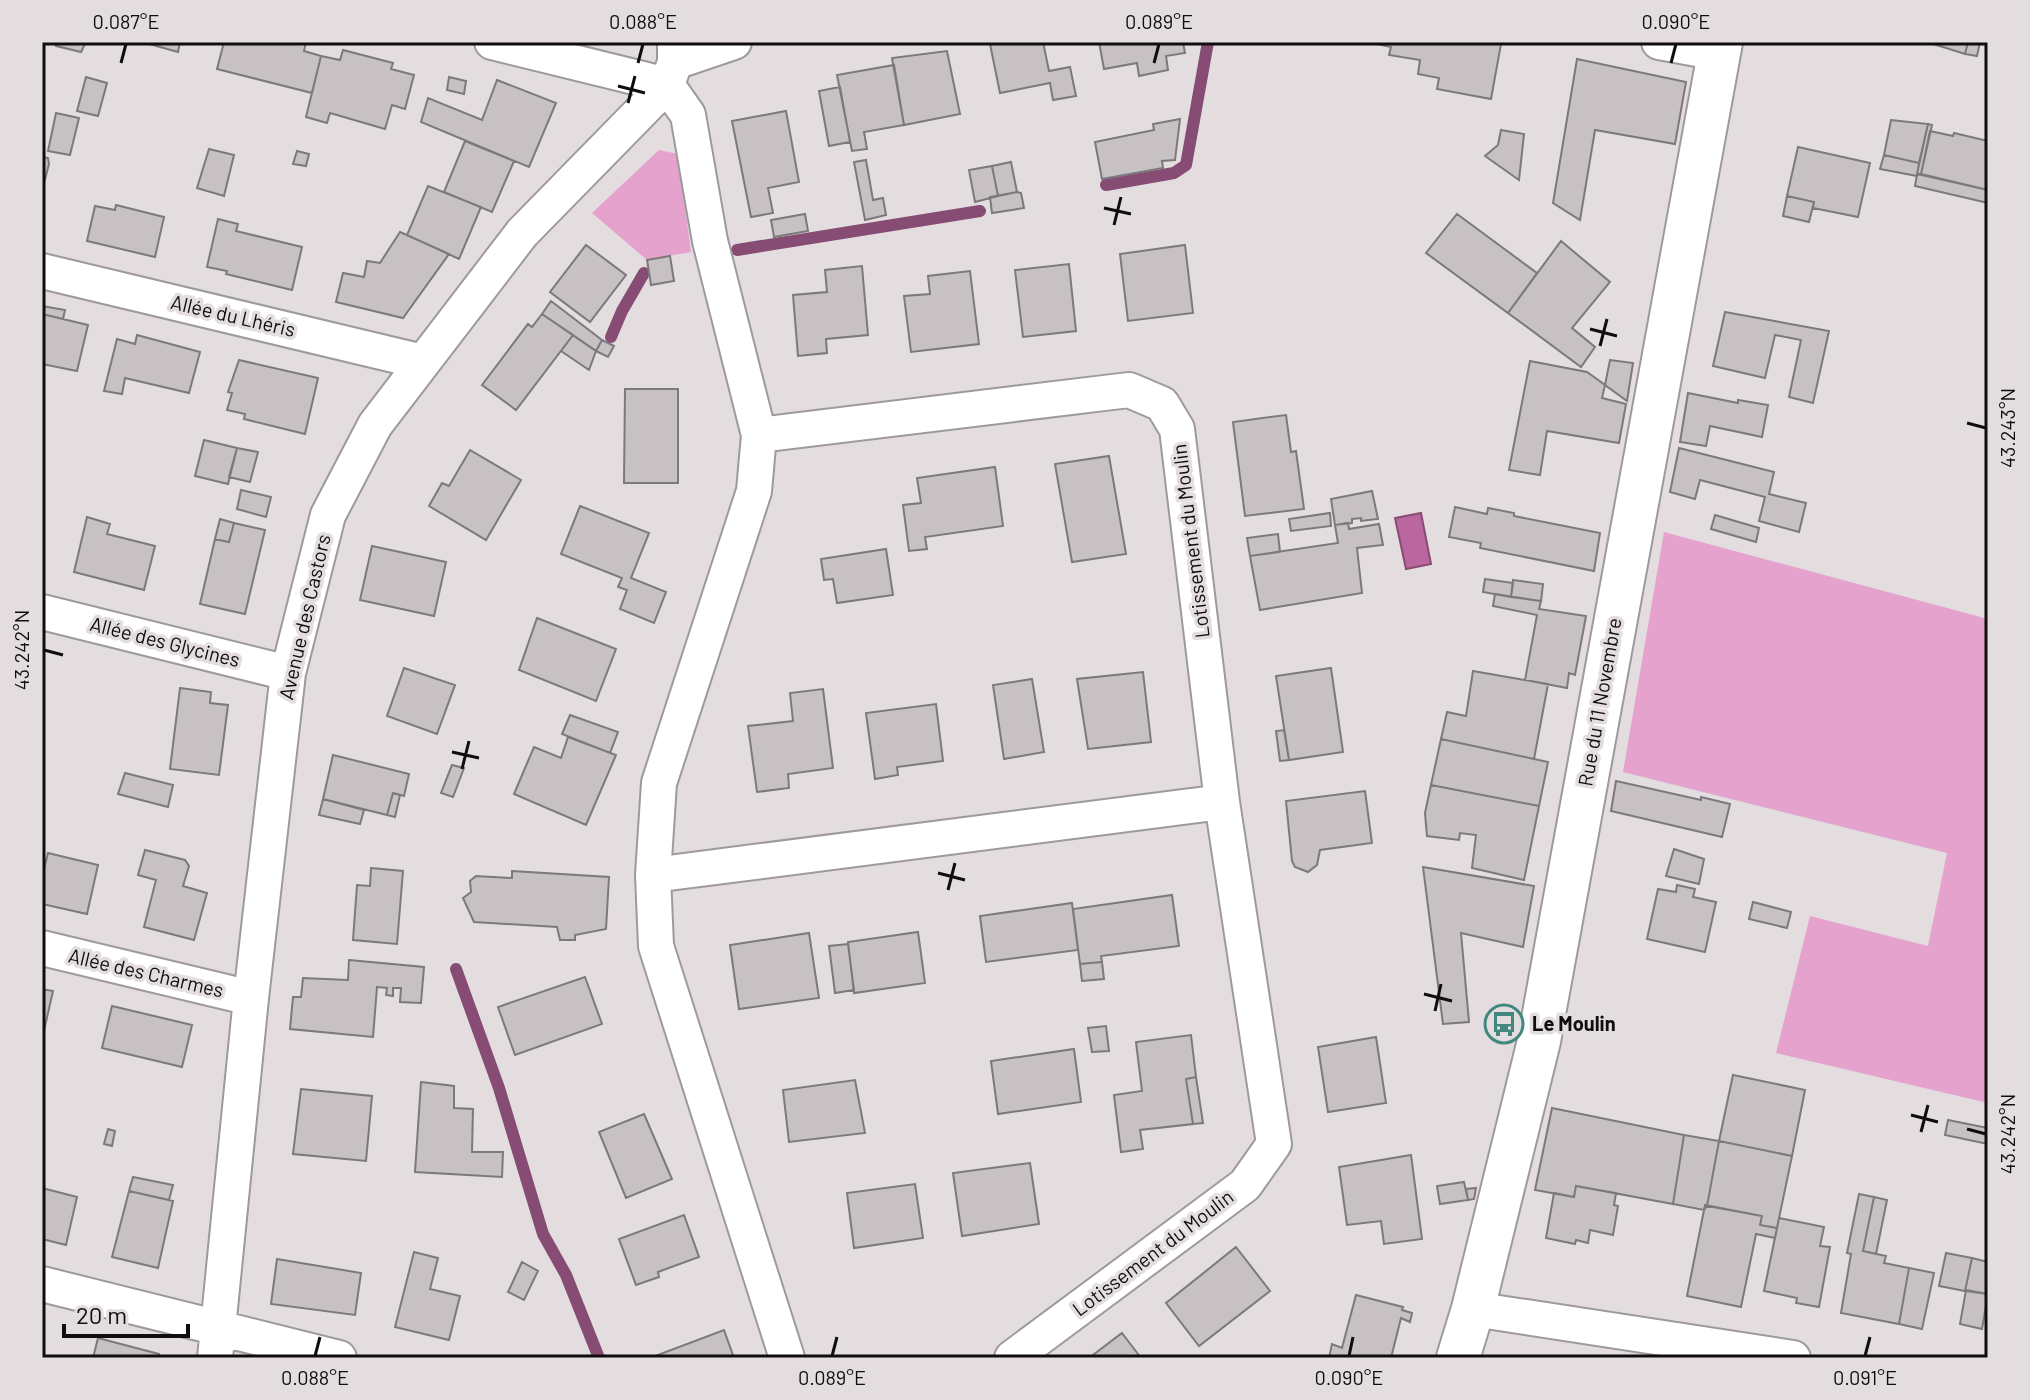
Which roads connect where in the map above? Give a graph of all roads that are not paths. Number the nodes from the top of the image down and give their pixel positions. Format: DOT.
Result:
graph roads {
  1 [pos="492,42"];
  2 [pos="734,42"];
  3 [pos="1659,42"];
  4 [pos="1720,47"];
  5 [pos="672,63"];
  6 [pos="42,271"];
  7 [pos="423,362"];
  8 [pos="759,435"];
  9 [pos="42,612"];
  10 [pos="288,673"];
  11 [pos="1222,802"];
  12 [pos="653,875"];
  13 [pos="42,948"];
  14 [pos="251,998"];
  15 [pos="42,1284"];
  16 [pos="1473,1309"];
  17 [pos="216,1343"];
  18 [pos="339,1358"];
  19 [pos="787,1358"];
  20 [pos="1012,1358"];
  21 [pos="1458,1358"];
  22 [pos="1793,1358"];
  1 -- 5 [label="street"];
  2 -- 5 [label="street"];
  3 -- 4 [label="street"];
  4 -- 16 [label="street, Rue du 11 Novembre"];
  5 -- 7 [label="street, Avenue des Castors"];
  5 -- 8 [label="street"];
  6 -- 7 [label="street, Allée du Lhéris"];
  7 -- 10 [label="street, Avenue des Castors"];
  8 -- 11 [label="street, Lotissement du Moulin"];
  8 -- 12 [label="street"];
  9 -- 10 [label="street, Allée des Glycines"];
  10 -- 14 [label="street, Avenue des Castors"];
  11 -- 12 [label="street"];
  11 -- 20 [label="street, Lotissement du Moulin"];
  12 -- 19 [label="street"];
  13 -- 14 [label="street, Allée des Charmes"];
  14 -- 17 [label="street, Avenue des Castors"];
  15 -- 17 [label="street"];
  16 -- 21 [label="street, Rue du 11 Novembre"];
  16 -- 22 [label="street"];
  17 -- 18 [label="street"];
}
